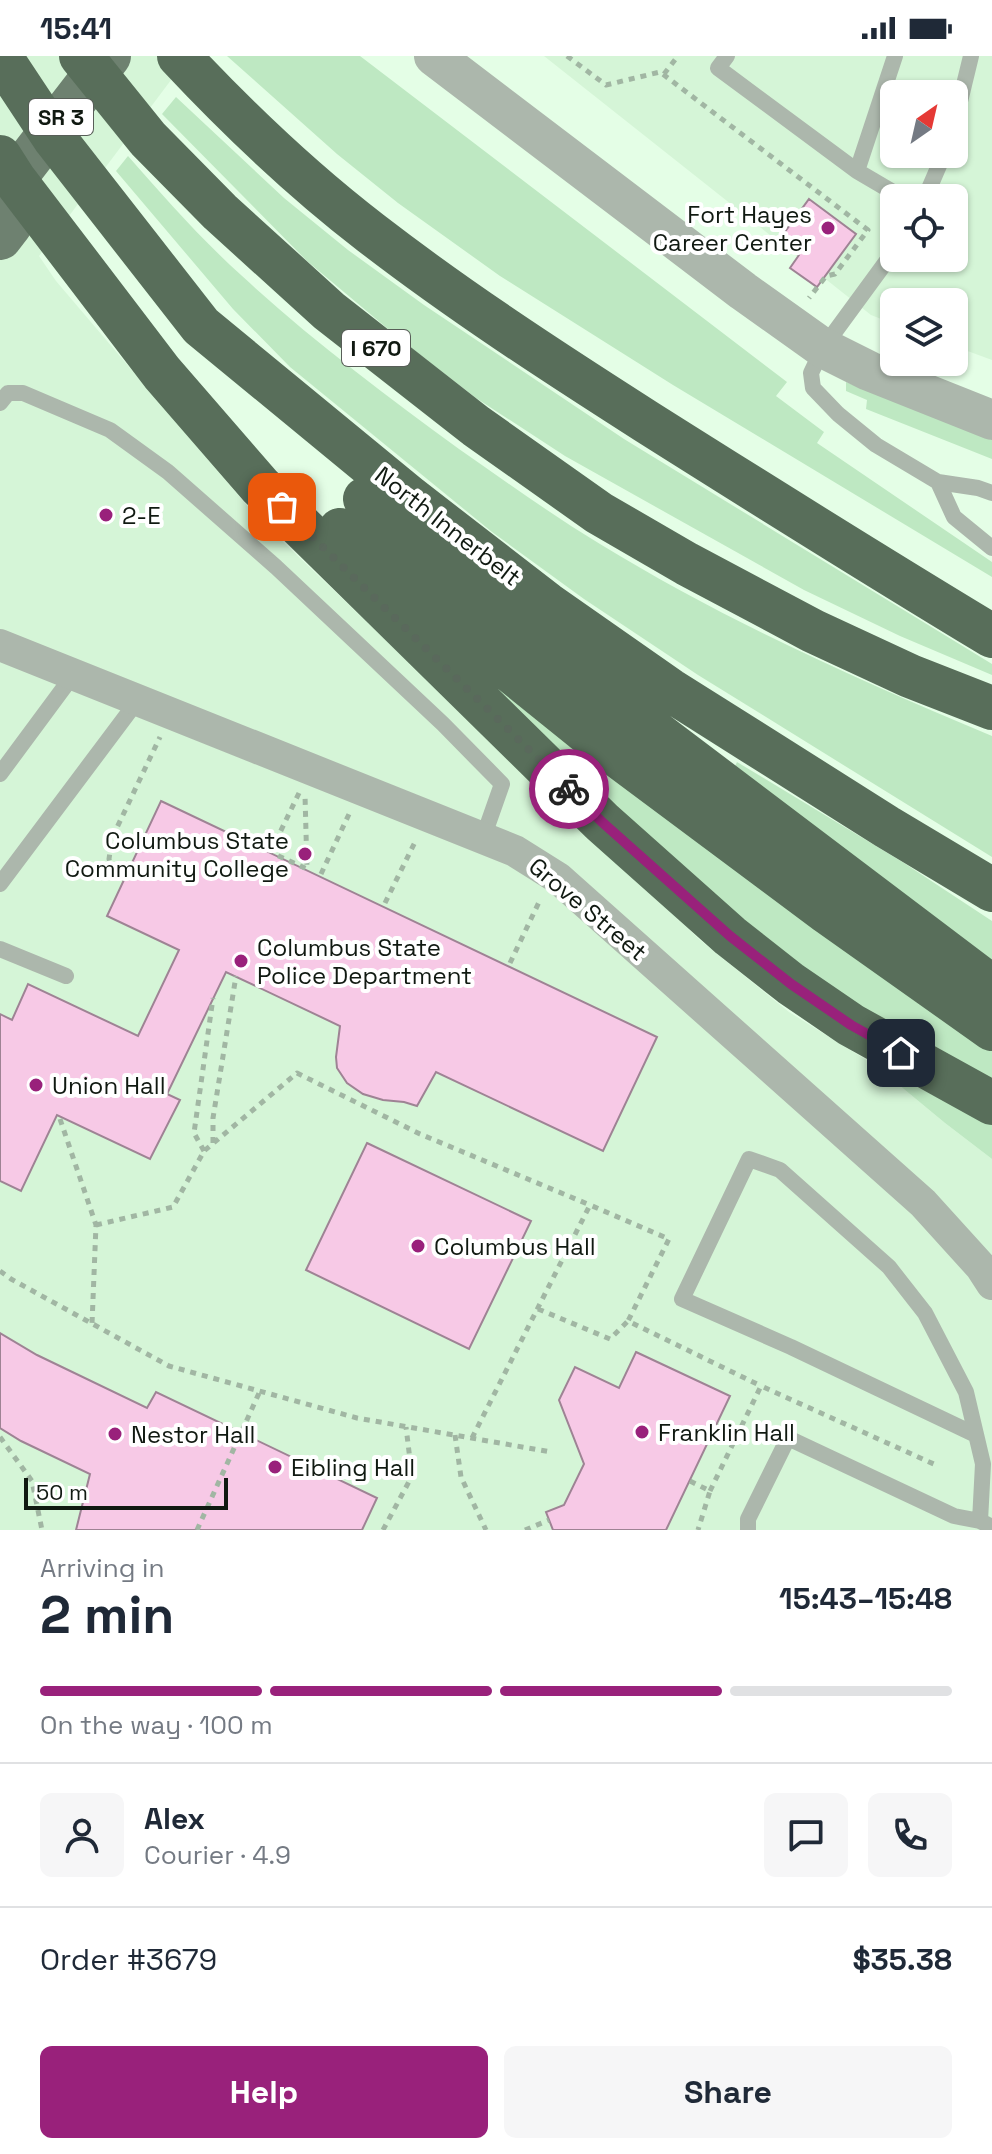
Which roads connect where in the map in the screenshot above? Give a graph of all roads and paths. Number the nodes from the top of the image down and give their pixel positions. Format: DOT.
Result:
graph roads {
  1 [pos="0,56"];
  2 [pos="81,56"];
  3 [pos="109,56"];
  4 [pos="179,56"];
  5 [pos="434,56"];
  6 [pos="567,56"];
  7 [pos="678,56"];
  8 [pos="727,56"];
  9 [pos="895,56"];
  10 [pos="971,56"];
  11 [pos="664,74"];
  12 [pos="965,80"];
  13 [pos="857,171"];
  14 [pos="5,173"];
  15 [pos="880,184"];
  16 [pos="0,238"];
  17 [pos="880,270"];
  18 [pos="809,298"];
  19 [pos="201,326"];
  20 [pos="823,348"];
  21 [pos="162,373"];
  22 [pos="0,403"];
  23 [pos="986,413"];
  24 [pos="938,482"];
  25 [pos="992,493"];
  26 [pos="832,539"];
  27 [pos="992,548"];
  28 [pos="992,610"];
  29 [pos="992,636"];
  30 [pos="0,645"];
  31 [pos="74,674"];
  32 [pos="138,700"];
  33 [pos="992,708"];
  34 [pos="160,736"];
  35 [pos="0,774"];
  36 [pos="302,793"];
  37 [pos="350,812"];
  38 [pos="417,838"];
  39 [pos="483,838"];
  40 [pos="113,872"];
  41 [pos="321,874"];
  42 [pos="0,884"];
  43 [pos="992,890"];
  44 [pos="544,892"];
  45 [pos="385,903"];
  46 [pos="0,949"];
  47 [pos="510,963"];
  48 [pos="66,976"];
  49 [pos="236,976"];
  50 [pos="992,987"];
  51 [pos="213,998"];
  52 [pos="992,1029"];
  53 [pos="992,1103"];
  54 [pos="60,1119"];
  55 [pos="213,1144"];
  56 [pos="204,1151"];
  57 [pos="590,1205"];
  58 [pos="96,1225"];
  59 [pos="0,1271"];
  60 [pos="992,1284"];
  61 [pos="538,1309"];
  62 [pos="628,1321"];
  63 [pos="92,1324"];
  64 [pos="761,1386"];
  65 [pos="260,1391"];
  66 [pos="406,1427"];
  67 [pos="455,1435"];
  68 [pos="976,1435"];
  69 [pos="0,1437"];
  70 [pos="472,1438"];
  71 [pos="551,1452"];
  72 [pos="690,1481"];
  73 [pos="549,1520"];
  74 [pos="986,1524"];
  75 [pos="42,1530"];
  76 [pos="197,1530"];
  77 [pos="383,1530"];
  78 [pos="486,1530"];
  79 [pos="525,1530"];
  80 [pos="698,1530"];
  81 [pos="748,1530"];
  1 -- 19 [label="highway, North Innerbelt"];
  2 -- 33 [label="highway, I 670"];
  3 -- 14 [label="main road, SR 3"];
  4 -- 26 [label="highway"];
  5 -- 20 [label="street"];
  6 -- 11 [label="path"];
  7 -- 11 [label="path"];
  8 -- 13 [label="lane"];
  9 -- 13 [label="lane"];
  10 -- 12 [label="lane"];
  11 -- 18 [label="path"];
  13 -- 15 [label="lane"];
  14 -- 16 [label="main road"];
  14 -- 21 [label="highway"];
  17 -- 20 [label="lane"];
  19 -- 43 [label="highway, North Innerbelt"];
  19 -- 50 [label="highway"];
  20 -- 23 [label="street"];
  20 -- 24 [label="lane"];
  21 -- 52 [label="highway"];
  21 -- 53 [label="highway"];
  22 -- 39 [label="lane"];
  24 -- 25 [label="lane"];
  24 -- 27 [label="lane"];
  26 -- 28 [label="highway"];
  26 -- 29 [label="highway"];
  30 -- 31 [label="street, Grove Street"];
  31 -- 32 [label="street, Grove Street"];
  31 -- 35 [label="lane"];
  32 -- 39 [label="street, Grove Street"];
  32 -- 42 [label="lane"];
  34 -- 40 [label="path"];
  36 -- 36 [label="path"];
  37 -- 41 [label="path"];
  38 -- 45 [label="path"];
  39 -- 60 [label="street, Grove Street"];
  44 -- 47 [label="path"];
  46 -- 48 [label="lane"];
  49 -- 55 [label="path"];
  51 -- 56 [label="path"];
  54 -- 58 [label="path"];
  55 -- 56 [label="path"];
  55 -- 57 [label="path"];
  56 -- 58 [label="path"];
  57 -- 61 [label="path"];
  57 -- 62 [label="path"];
  58 -- 63 [label="path"];
  59 -- 63 [label="path"];
  61 -- 62 [label="path"];
  61 -- 70 [label="path"];
  62 -- 64 [label="path"];
  63 -- 65 [label="path"];
  65 -- 66 [label="path"];
  65 -- 76 [label="path"];
  66 -- 67 [label="path"];
  66 -- 77 [label="path"];
  67 -- 70 [label="path"];
  67 -- 78 [label="path"];
  68 -- 68 [label="lane"];
  68 -- 74 [label="lane"];
  69 -- 75 [label="path"];
  70 -- 71 [label="path"];
  72 -- 80 [label="path"];
  73 -- 79 [label="path"];
  74 -- 81 [label="lane"];
}
